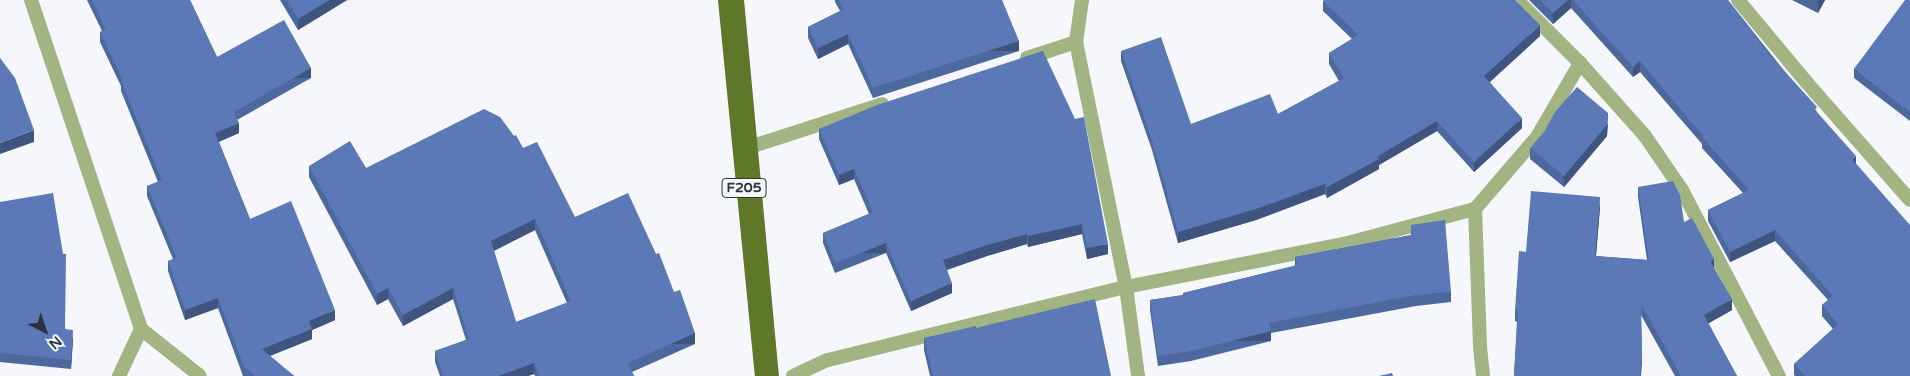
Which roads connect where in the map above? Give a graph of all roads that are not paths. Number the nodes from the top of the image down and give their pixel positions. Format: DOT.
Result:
graph roads {
  1 [pos="31,0"];
  2 [pos="725,0"];
  3 [pos="737,0"];
  4 [pos="1082,0"];
  5 [pos="1517,0"];
  6 [pos="1738,0"];
  7 [pos="1076,42"];
  8 [pos="1011,63"];
  9 [pos="1580,63"];
  10 [pos="899,99"];
  11 [pos="750,147"];
  12 [pos="1910,200"];
  13 [pos="1475,209"];
  14 [pos="1126,287"];
  15 [pos="142,329"];
  16 [pos="119,376"];
  17 [pos="200,376"];
  18 [pos="762,376"];
  19 [pos="772,376"];
  20 [pos="793,376"];
  21 [pos="1138,376"];
  22 [pos="1483,376"];
  23 [pos="1779,376"];
  1 -- 15 [label="street"];
  2 -- 18 [label="main road, F205"];
  3 -- 11 [label="main road, F205"];
  4 -- 7 [label="street"];
  5 -- 9 [label="street"];
  6 -- 12 [label="street"];
  7 -- 8 [label="street"];
  7 -- 14 [label="street"];
  9 -- 13 [label="street"];
  9 -- 23 [label="street"];
  10 -- 11 [label="street"];
  11 -- 19 [label="main road, F205"];
  13 -- 14 [label="street"];
  13 -- 22 [label="street"];
  14 -- 20 [label="street"];
  14 -- 21 [label="street"];
  15 -- 16 [label="street"];
  15 -- 17 [label="street"];
}
